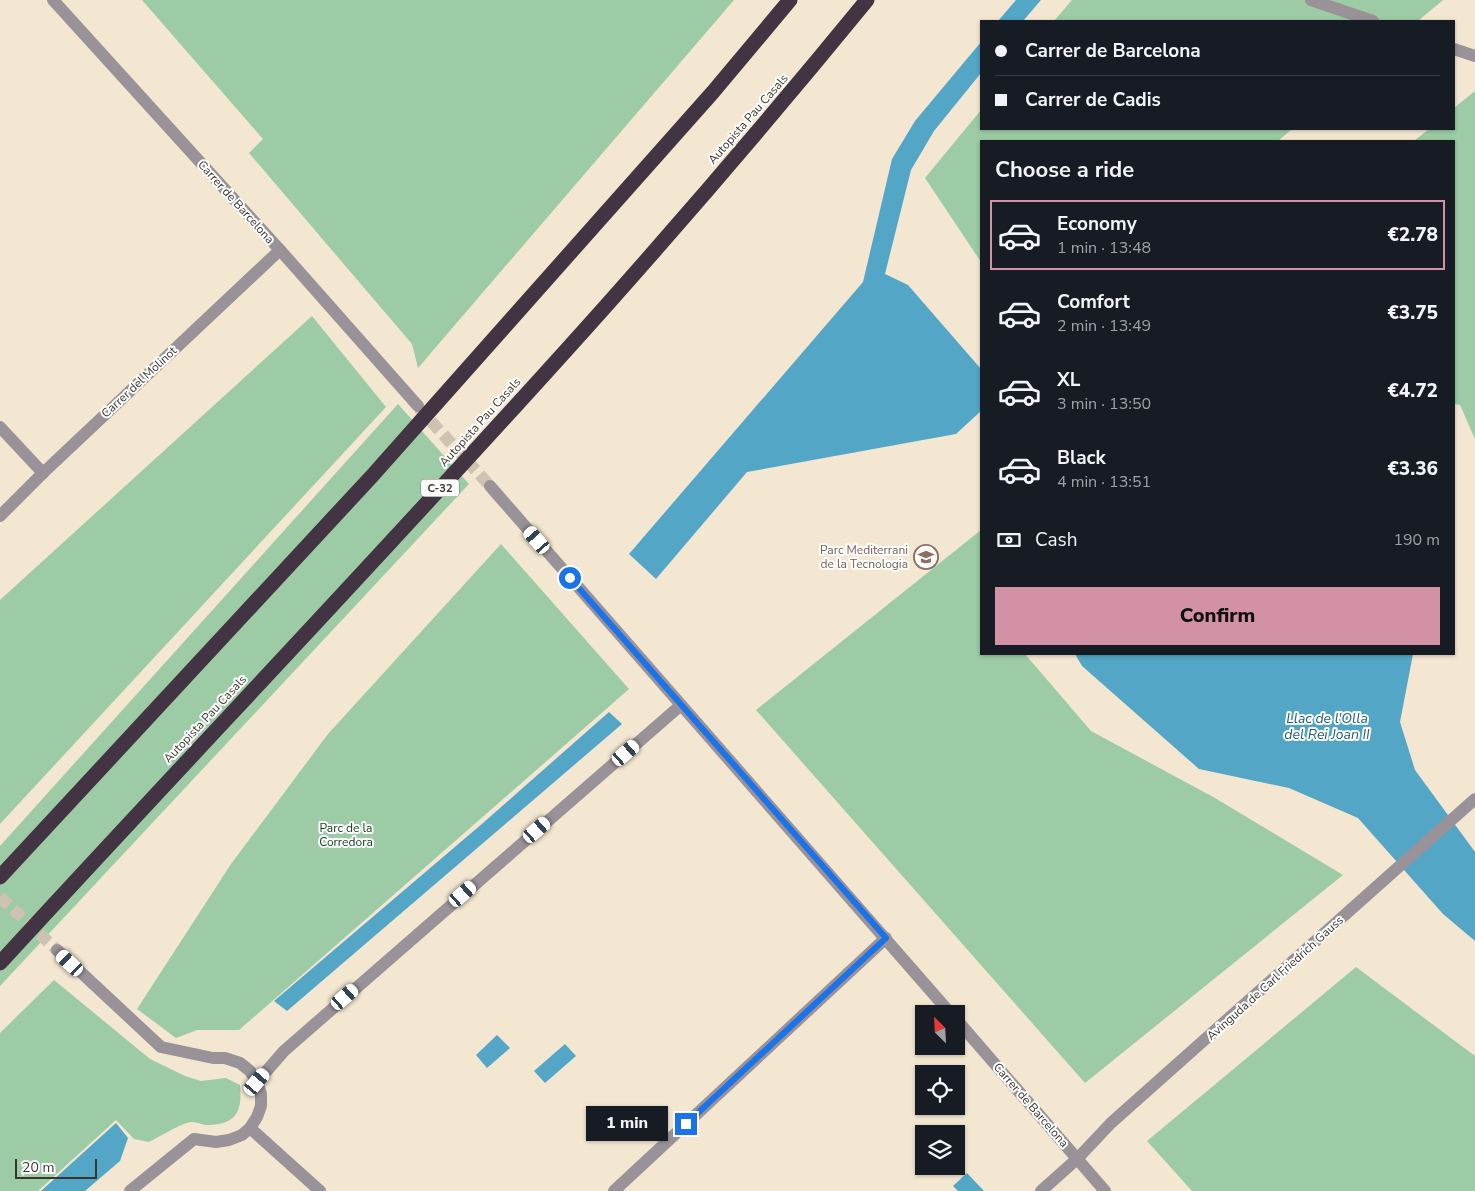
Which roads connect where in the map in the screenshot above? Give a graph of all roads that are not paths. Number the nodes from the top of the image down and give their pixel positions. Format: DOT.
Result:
graph roads {
  1 [pos="53,0"];
  2 [pos="790,0"];
  3 [pos="867,0"];
  4 [pos="1311,0"];
  5 [pos="1370,20"];
  6 [pos="1455,49"];
  7 [pos="1475,56"];
  8 [pos="280,250"];
  9 [pos="418,406"];
  10 [pos="0,427"];
  11 [pos="43,473"];
  12 [pos="490,486"];
  13 [pos="0,516"];
  14 [pos="681,705"];
  15 [pos="1475,799"];
  16 [pos="0,877"];
  17 [pos="886,938"];
  18 [pos="57,950"];
  19 [pos="0,963"];
  20 [pos="943,1005"];
  21 [pos="965,1029"];
  22 [pos="257,1082"];
  23 [pos="250,1128"];
  24 [pos="1077,1159"];
  25 [pos="130,1191"];
  26 [pos="320,1191"];
  27 [pos="614,1191"];
  28 [pos="1041,1191"];
  29 [pos="1106,1191"];
  1 -- 8 [label="street, Carrer de Barcelona"];
  2 -- 16 [label="highway"];
  3 -- 19 [label="highway, Autopista Pau Casals / C-32"];
  4 -- 5 [label="street"];
  6 -- 7 [label="street"];
  8 -- 9 [label="street, Carrer de Barcelona"];
  8 -- 11 [label="street, Carrer del Molinot"];
  10 -- 11 [label="street"];
  11 -- 13 [label="street, Carrer del Molinot"];
  12 -- 14 [label="street"];
  14 -- 17 [label="street"];
  14 -- 22 [label="street"];
  15 -- 24 [label="street, Avinguda de Carl Friedrich Gauss"];
  17 -- 20 [label="street"];
  17 -- 27 [label="street"];
  18 -- 22 [label="street"];
  21 -- 24 [label="street, Carrer de Barcelona"];
  22 -- 23 [label="street"];
  23 -- 25 [label="street"];
  23 -- 26 [label="street"];
  24 -- 28 [label="street, Avinguda de Carl Friedrich Gauss"];
  24 -- 29 [label="street, Carrer de Barcelona"];
}
